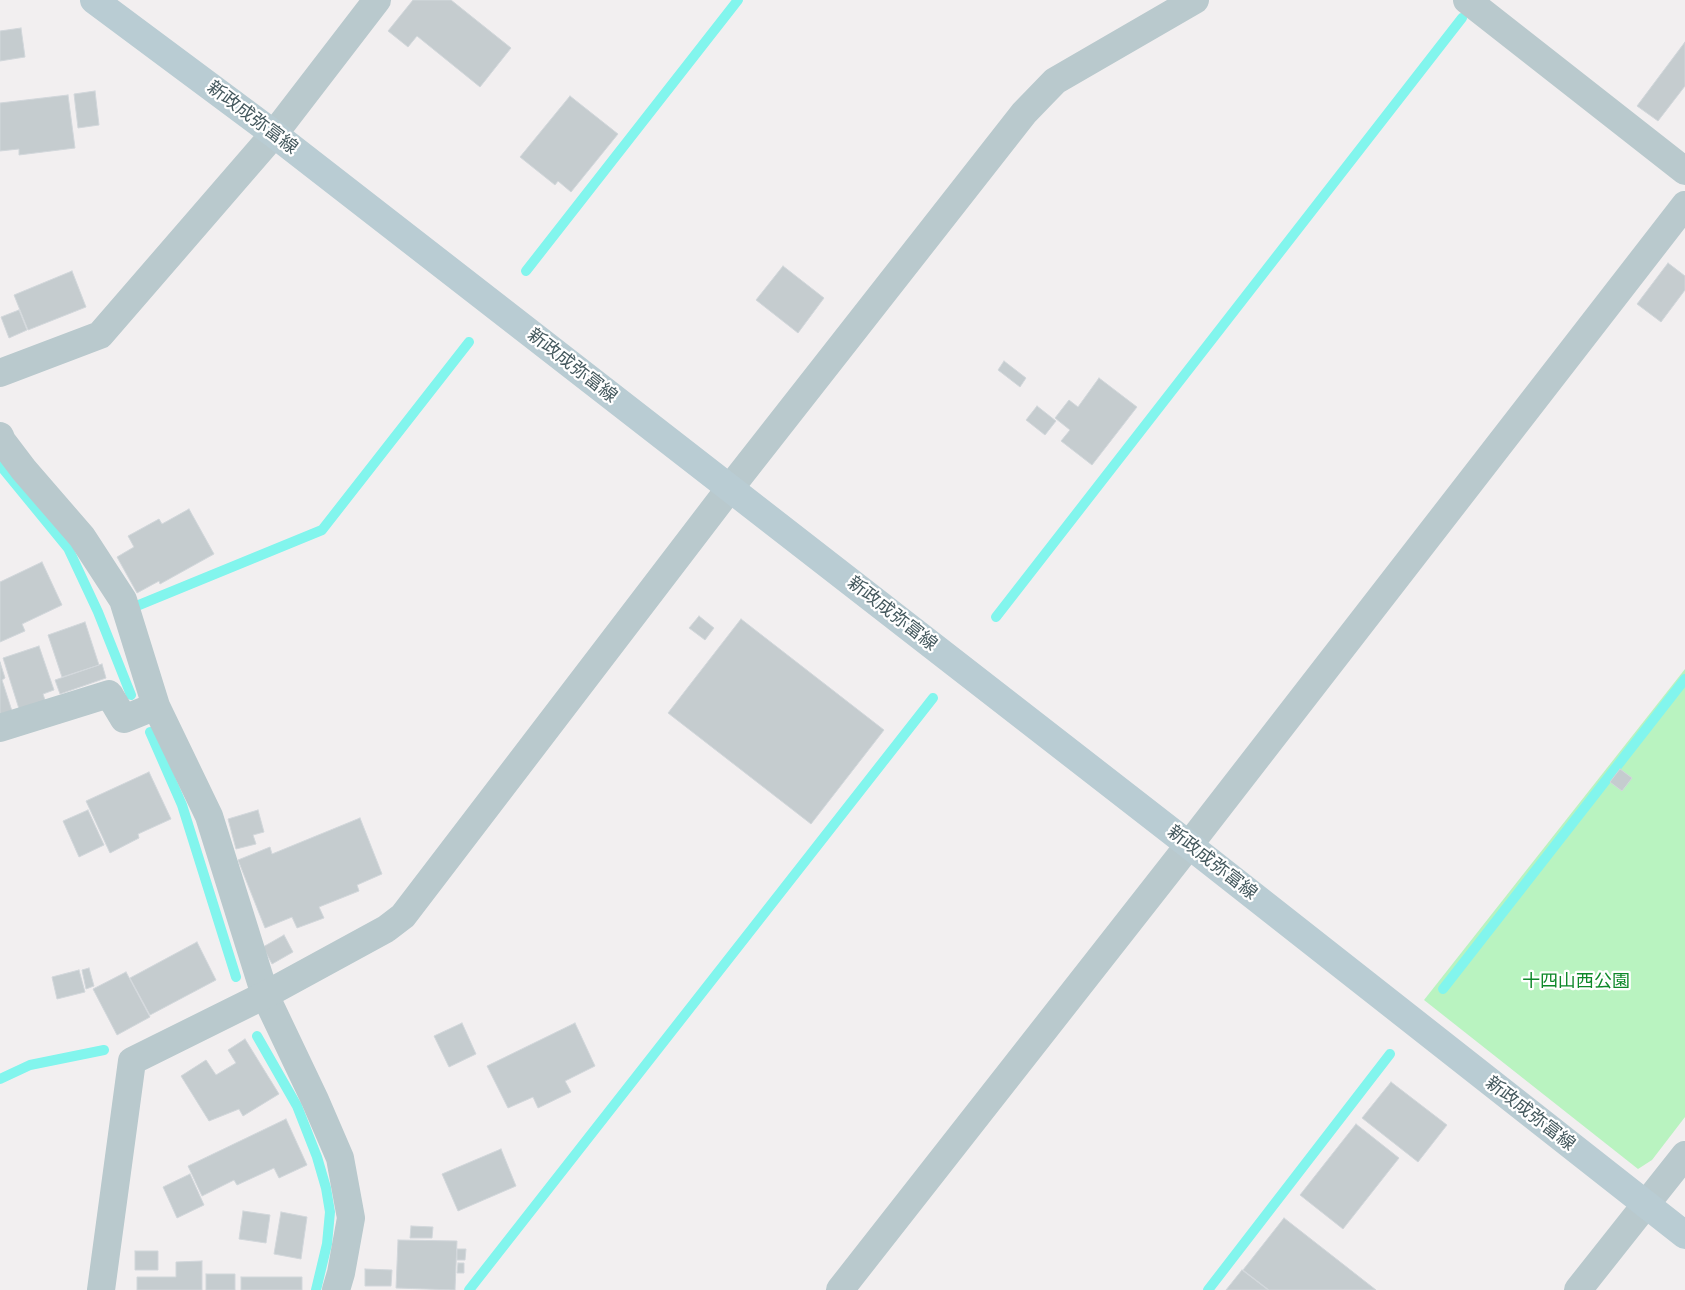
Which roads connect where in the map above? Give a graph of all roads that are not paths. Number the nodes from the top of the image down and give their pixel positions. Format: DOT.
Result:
graph roads {
  1 [pos="377,0"];
  2 [pos="1195,0"];
  3 [pos="1467,0"];
  4 [pos="105,4"];
  5 [pos="274,134"];
  6 [pos="1685,170"];
  7 [pos="1685,205"];
  8 [pos="0,373"];
  9 [pos="0,436"];
  10 [pos="730,488"];
  11 [pos="156,706"];
  12 [pos="0,728"];
  13 [pos="1189,845"];
  14 [pos="265,995"];
  15 [pos="1685,1155"];
  16 [pos="1646,1205"];
  17 [pos="1685,1235"];
  18 [pos="101,1290"];
  19 [pos="336,1290"];
  20 [pos="840,1290"];
  21 [pos="1578,1290"];
  1 -- 5 [label="street"];
  2 -- 10 [label="street"];
  3 -- 6 [label="street"];
  4 -- 5 [label="main road, 新政成弥富線"];
  5 -- 8 [label="street"];
  5 -- 10 [label="main road, 新政成弥富線"];
  7 -- 13 [label="street"];
  9 -- 11 [label="street"];
  10 -- 13 [label="main road, 新政成弥富線"];
  10 -- 14 [label="street"];
  11 -- 12 [label="street"];
  11 -- 14 [label="street"];
  13 -- 16 [label="main road, 新政成弥富線"];
  13 -- 20 [label="street"];
  14 -- 18 [label="street"];
  14 -- 19 [label="street"];
  15 -- 16 [label="street"];
  16 -- 17 [label="main road, 新政成弥富線"];
  16 -- 21 [label="street"];
}
